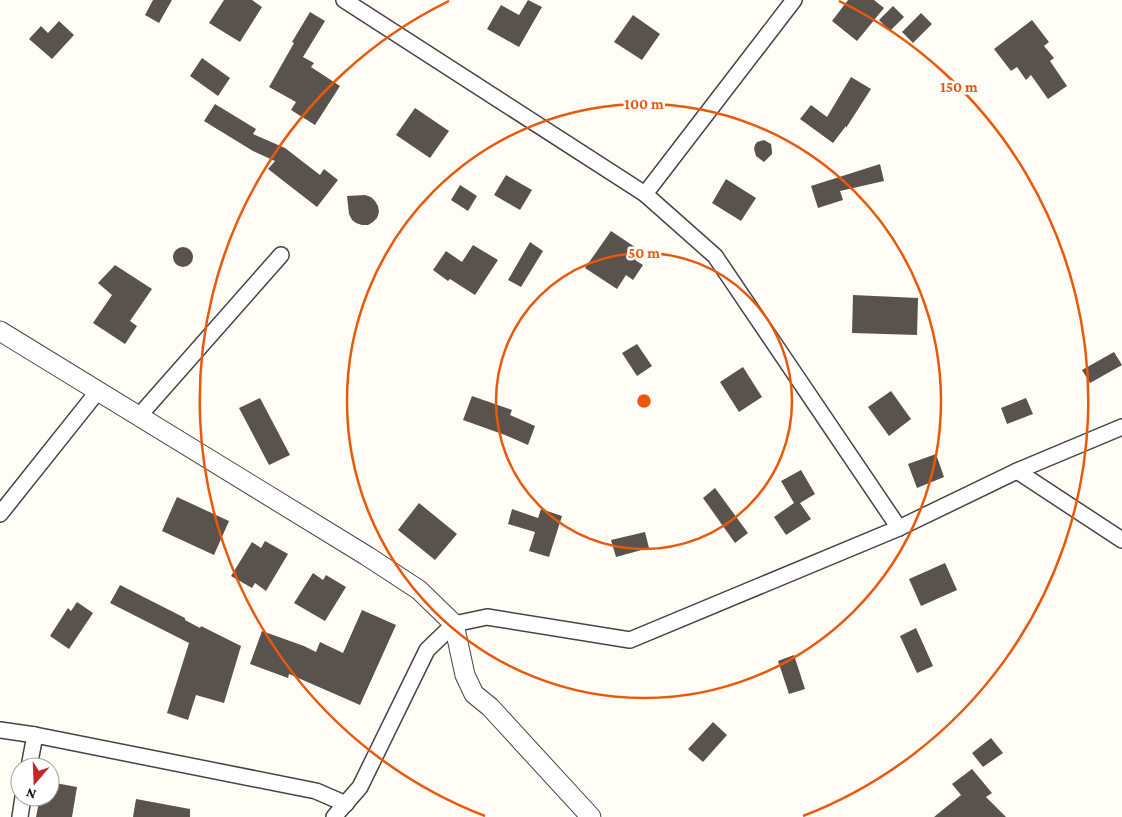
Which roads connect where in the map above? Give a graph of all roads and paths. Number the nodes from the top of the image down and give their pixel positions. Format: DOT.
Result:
graph roads {
  1 [pos="344,0"];
  2 [pos="794,0"];
  3 [pos="645,194"];
  4 [pos="281,255"];
  5 [pos="0,330"];
  6 [pos="98,391"];
  7 [pos="139,416"];
  8 [pos="1122,428"];
  9 [pos="1017,471"];
  10 [pos="0,514"];
  11 [pos="898,528"];
  12 [pos="1122,540"];
  13 [pos="454,624"];
  14 [pos="0,730"];
  15 [pos="35,735"];
  16 [pos="31,757"];
  17 [pos="346,804"];
  18 [pos="334,817"];
  19 [pos="592,817"];
  1 -- 3 [label="street"];
  2 -- 3 [label="street"];
  3 -- 11 [label="street"];
  4 -- 7 [label="street"];
  5 -- 6 [label="street"];
  6 -- 7 [label="street"];
  6 -- 10 [label="street"];
  7 -- 13 [label="street"];
  8 -- 9 [label="street"];
  9 -- 11 [label="street"];
  9 -- 12 [label="street"];
  11 -- 13 [label="street"];
  13 -- 17 [label="street"];
  13 -- 19 [label="street"];
  14 -- 15 [label="street"];
  15 -- 16 [label="street"];
  15 -- 17 [label="street"];
  17 -- 18 [label="street"];
}
